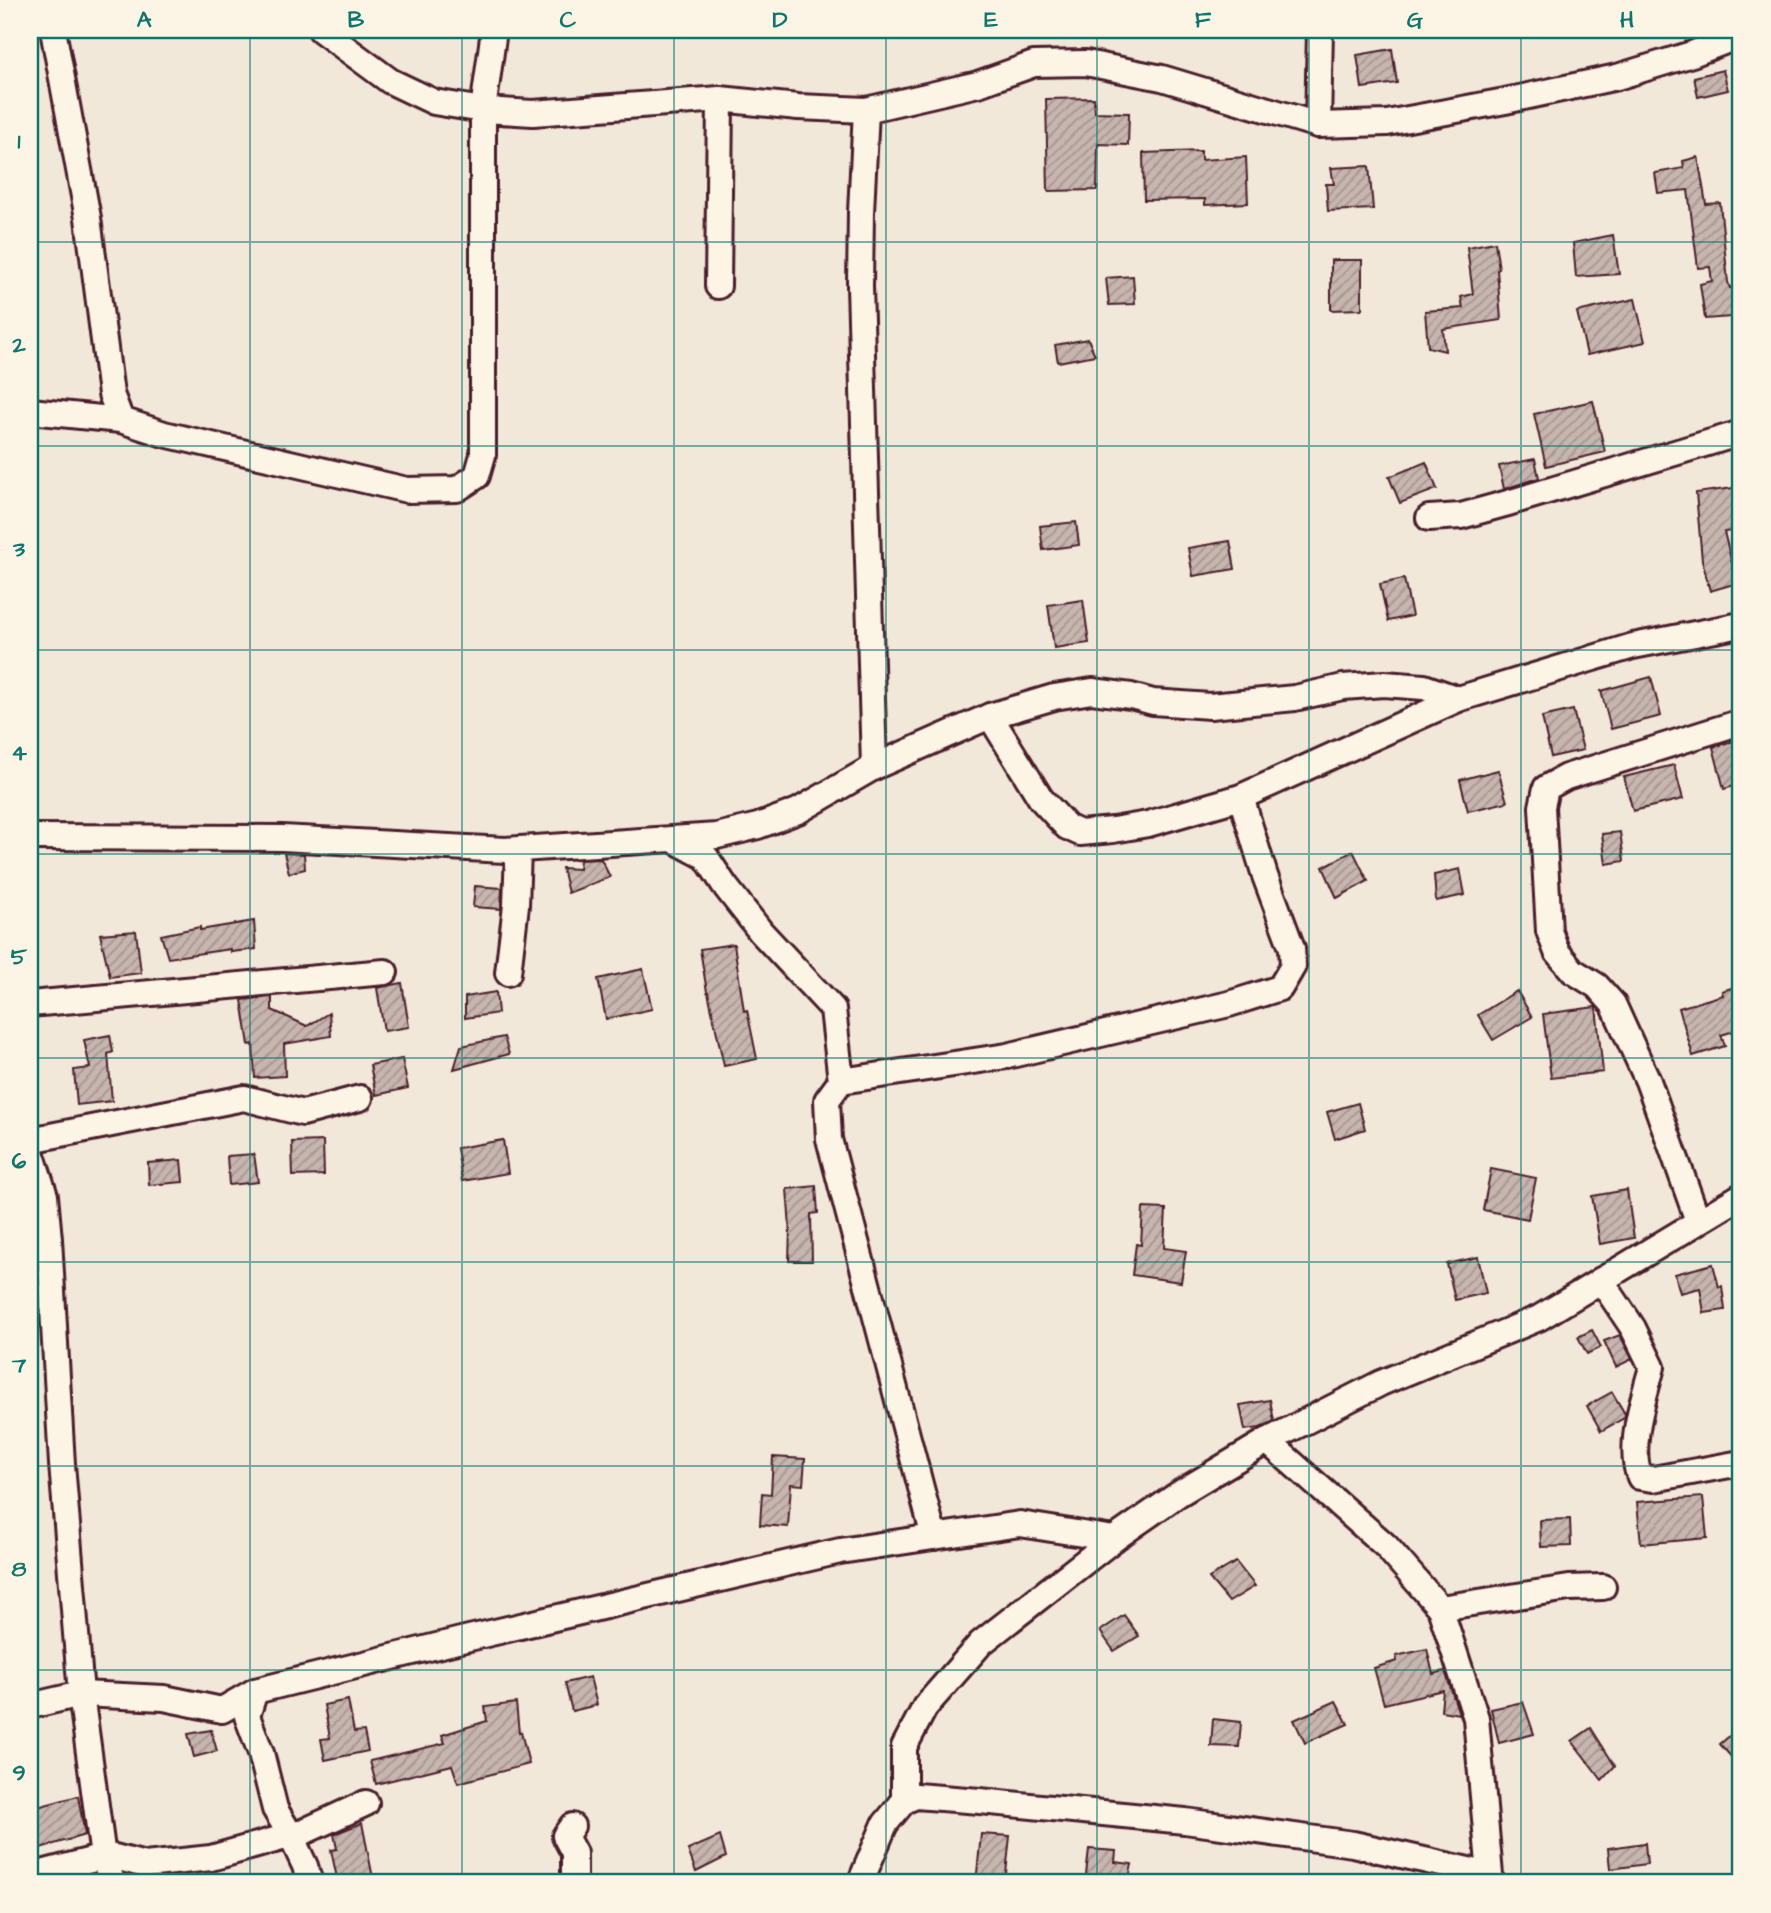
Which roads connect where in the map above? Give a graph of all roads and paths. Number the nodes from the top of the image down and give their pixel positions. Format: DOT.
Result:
graph roads {
  1 [pos="53,30"];
  2 [pos="321,30"];
  3 [pos="494,30"];
  4 [pos="1320,30"];
  5 [pos="1741,35"];
  6 [pos="720,99"];
  7 [pos="483,110"];
  8 [pos="866,110"];
  9 [pos="1318,125"];
  10 [pos="718,286"];
  11 [pos="30,411"];
  12 [pos="121,420"];
  13 [pos="1741,433"];
  14 [pos="1429,518"];
  15 [pos="1741,625"];
  16 [pos="1458,699"];
  17 [pos="990,716"];
  18 [pos="1741,722"];
  19 [pos="874,767"];
  20 [pos="1241,797"];
  21 [pos="30,837"];
  22 [pos="674,839"];
  23 [pos="518,849"];
  24 [pos="385,972"];
  25 [pos="508,973"];
  26 [pos="30,1004"];
  27 [pos="841,1081"];
  28 [pos="360,1098"];
  29 [pos="30,1140"];
  30 [pos="30,1149"];
  31 [pos="1741,1196"];
  32 [pos="37,1199"];
  33 [pos="1698,1221"];
  34 [pos="1601,1280"];
  35 [pos="1267,1441"];
  36 [pos="1741,1463"];
  37 [pos="934,1536"];
  38 [pos="1114,1539"];
  39 [pos="1604,1587"];
  40 [pos="1440,1608"];
  41 [pos="255,1691"];
  42 [pos="81,1694"];
  43 [pos="30,1706"];
  44 [pos="904,1801"];
  45 [pos="366,1803"];
  46 [pos="572,1826"];
  47 [pos="291,1836"];
  48 [pos="103,1857"];
  49 [pos="30,1876"];
  50 [pos="1490,1879"];
  51 [pos="113,1883"];
  52 [pos="310,1883"];
  53 [pos="574,1883"];
  54 [pos="860,1883"];
  1 -- 12 [label="street"];
  2 -- 7 [label="street"];
  3 -- 7 [label="street"];
  4 -- 9 [label="street"];
  5 -- 9 [label="street"];
  6 -- 7 [label="street"];
  6 -- 8 [label="street"];
  6 -- 10 [label="street"];
  7 -- 12 [label="street"];
  8 -- 9 [label="street"];
  8 -- 19 [label="street"];
  11 -- 12 [label="street"];
  13 -- 14 [label="street"];
  15 -- 16 [label="street"];
  16 -- 17 [label="street"];
  16 -- 20 [label="street"];
  17 -- 19 [label="street"];
  17 -- 20 [label="street"];
  18 -- 33 [label="street"];
  19 -- 22 [label="street"];
  20 -- 27 [label="street"];
  21 -- 23 [label="street"];
  22 -- 23 [label="street"];
  22 -- 27 [label="street"];
  23 -- 25 [label="street"];
  24 -- 26 [label="street"];
  27 -- 37 [label="street"];
  28 -- 29 [label="street"];
  30 -- 32 [label="street"];
  31 -- 33 [label="street"];
  32 -- 42 [label="street"];
  33 -- 34 [label="street"];
  34 -- 35 [label="street"];
  34 -- 36 [label="street"];
  35 -- 38 [label="street"];
  35 -- 40 [label="street"];
  37 -- 38 [label="street"];
  37 -- 41 [label="street"];
  38 -- 44 [label="street"];
  39 -- 40 [label="street"];
  40 -- 50 [label="street"];
  41 -- 42 [label="street"];
  41 -- 47 [label="street"];
  42 -- 43 [label="street"];
  42 -- 48 [label="street"];
  44 -- 50 [label="street"];
  44 -- 54 [label="street"];
  45 -- 47 [label="street"];
  46 -- 53 [label="street"];
  47 -- 48 [label="street"];
  47 -- 52 [label="street"];
  48 -- 49 [label="street"];
  48 -- 51 [label="street"];
}
